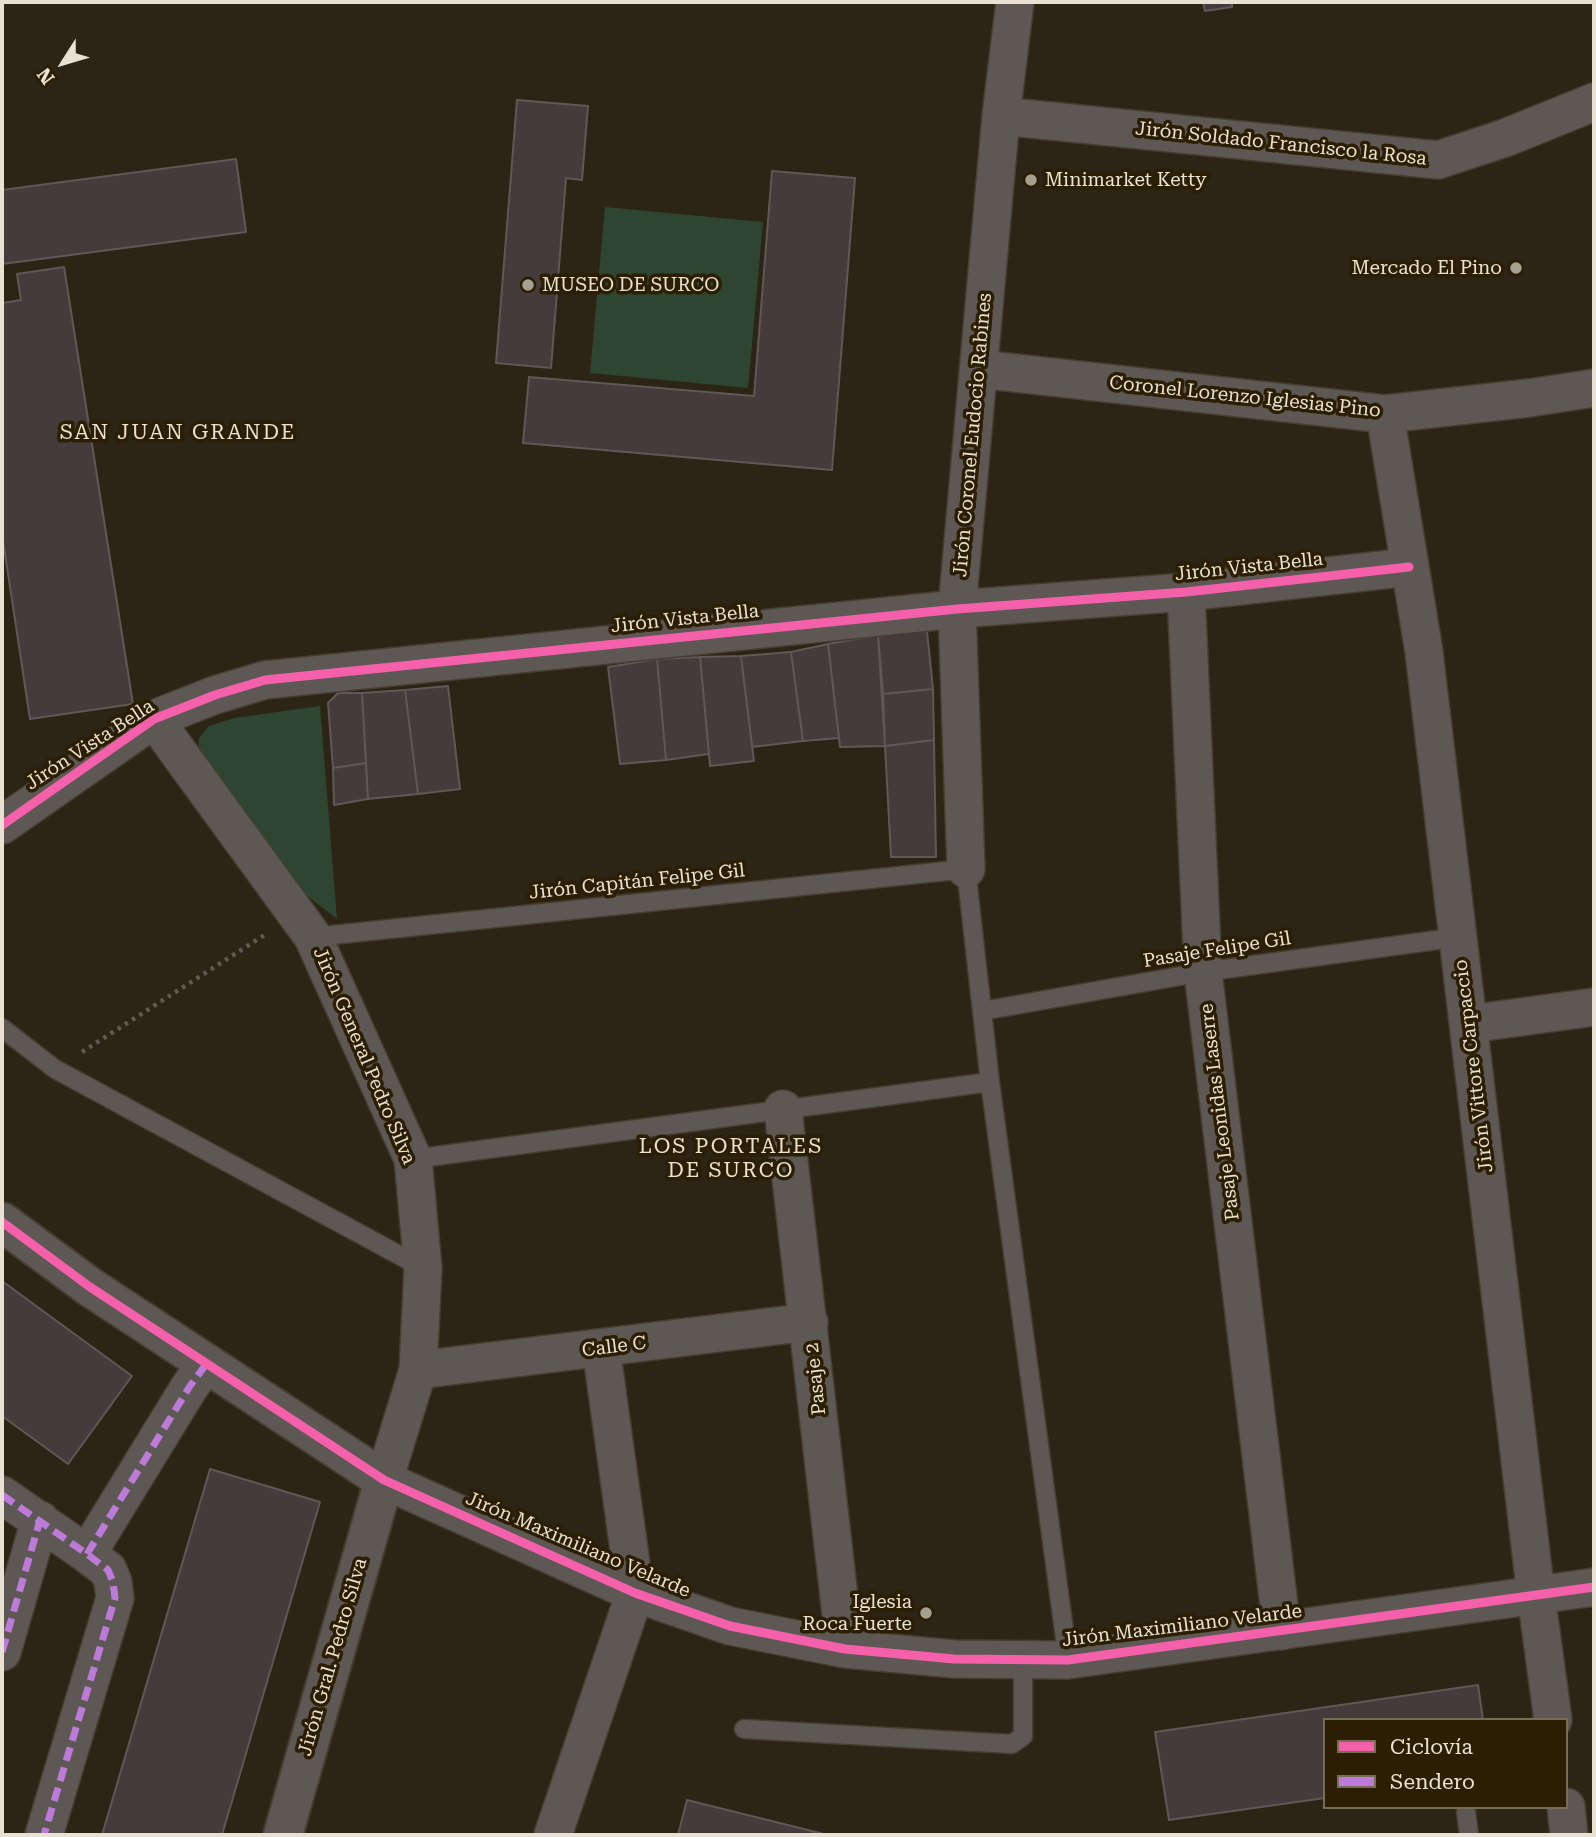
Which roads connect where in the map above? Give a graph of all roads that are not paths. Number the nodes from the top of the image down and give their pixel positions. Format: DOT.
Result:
graph roads {
  1 [pos="1015,2"];
  2 [pos="1594,102"];
  3 [pos="1001,116"];
  4 [pos="979,369"];
  5 [pos="1594,388"];
  6 [pos="1385,414"];
  7 [pos="1409,567"];
  8 [pos="1186,592"];
  9 [pos="957,608"];
  10 [pos="155,719"];
  11 [pos="2,825"];
  12 [pos="966,869"];
  13 [pos="304,926"];
  14 [pos="1459,937"];
  15 [pos="1203,972"];
  16 [pos="1594,1007"];
  17 [pos="982,1011"];
  18 [pos="1469,1024"];
  19 [pos="2,1028"];
  20 [pos="990,1082"];
  21 [pos="783,1109"];
  22 [pos="413,1159"];
  23 [pos="2,1222"];
  24 [pos="423,1268"];
  25 [pos="809,1322"];
  26 [pos="601,1348"];
  27 [pos="207,1363"];
  28 [pos="418,1370"];
  29 [pos="384,1480"];
  30 [pos="2,1495"];
  31 [pos="40,1520"];
  32 [pos="87,1554"];
  33 [pos="1594,1587"];
  34 [pos="635,1593"];
  35 [pos="1536,1595"];
  36 [pos="1282,1631"];
  37 [pos="845,1649"];
  38 [pos="2,1652"];
  39 [pos="1023,1660"];
  40 [pos="1068,1660"];
  41 [pos="1553,1718"];
  42 [pos="744,1729"];
  43 [pos="1566,1809"];
  44 [pos="1466,1812"];
  45 [pos="292,1833"];
  46 [pos="44,1835"];
  47 [pos="553,1835"];
  48 [pos="1469,1835"];
  49 [pos="1569,1835"];
  1 -- 3 [label="street, Jirón Coronel Eudocio Rabines"];
  2 -- 3 [label="street, Jirón Soldado Francisco la Rosa"];
  3 -- 4 [label="street, Jirón Coronel Eudocio Rabines"];
  4 -- 6 [label="street, Coronel Lorenzo Iglesias Pino"];
  4 -- 9 [label="street, Jirón Coronel Eudocio Rabines"];
  5 -- 6 [label="street, Coronel Lorenzo Iglesias Pino"];
  6 -- 7 [label="street, Jirón Vittore Carpaccio"];
  7 -- 8 [label="street, Jirón Vista Bella"];
  7 -- 14 [label="street, Jirón Vittore Carpaccio"];
  8 -- 9 [label="street, Jirón Vista Bella"];
  8 -- 15 [label="street, Pasaje Leonidas Laserre"];
  9 -- 10 [label="street, Jirón Vista Bella"];
  9 -- 12 [label="street, Jirón Coronel Eudocio Rabines"];
  10 -- 11 [label="street, Jirón Vista Bella"];
  10 -- 13 [label="street, Jirón General Pedro Silva"];
  12 -- 13 [label="lane, Jirón Capitán Felipe Gil"];
  12 -- 17 [label="lane"];
  13 -- 22 [label="street, Jirón General Pedro Silva"];
  14 -- 15 [label="lane, Pasaje Felipe Gil"];
  14 -- 18 [label="street, Jirón Vittore Carpaccio"];
  15 -- 17 [label="lane, Pasaje Felipe Gil"];
  15 -- 36 [label="street, Pasaje Leonidas Laserre"];
  16 -- 18 [label="street"];
  17 -- 20 [label="lane"];
  18 -- 35 [label="street, Jirón Vittore Carpaccio"];
  19 -- 24 [label="lane"];
  20 -- 21 [label="lane"];
  20 -- 40 [label="lane"];
  21 -- 22 [label="lane"];
  21 -- 25 [label="street, Pasaje 2"];
  22 -- 24 [label="street, Jirón General Pedro Silva"];
  23 -- 27 [label="street, Jirón Maximiliano Velarde"];
  24 -- 28 [label="street, Jirón General Pedro Silva"];
  25 -- 26 [label="street, Calle C"];
  25 -- 37 [label="street, Pasaje 2"];
  26 -- 28 [label="street, Calle C"];
  26 -- 34 [label="street"];
  27 -- 29 [label="street, Jirón Maximiliano Velarde"];
  27 -- 32 [label="street"];
  28 -- 29 [label="street, Jirón General Pedro Silva"];
  29 -- 34 [label="street, Jirón Maximiliano Velarde"];
  29 -- 45 [label="street, Jirón Gral. Pedro Silva"];
  30 -- 31 [label="street"];
  31 -- 32 [label="street"];
  31 -- 38 [label="street"];
  32 -- 46 [label="street"];
  33 -- 35 [label="street, Jirón Maximiliano Velarde"];
  34 -- 37 [label="street, Jirón Maximiliano Velarde"];
  34 -- 47 [label="street"];
  35 -- 36 [label="street, Jirón Maximiliano Velarde"];
  35 -- 41 [label="street, Jirón Vittore Carpaccio"];
  36 -- 40 [label="street, Jirón Maximiliano Velarde"];
  37 -- 39 [label="street, Jirón Maximiliano Velarde"];
  39 -- 40 [label="street, Jirón Maximiliano Velarde"];
  39 -- 42 [label="lane"];
  43 -- 49 [label="street"];
  44 -- 48 [label="lane"];
}
